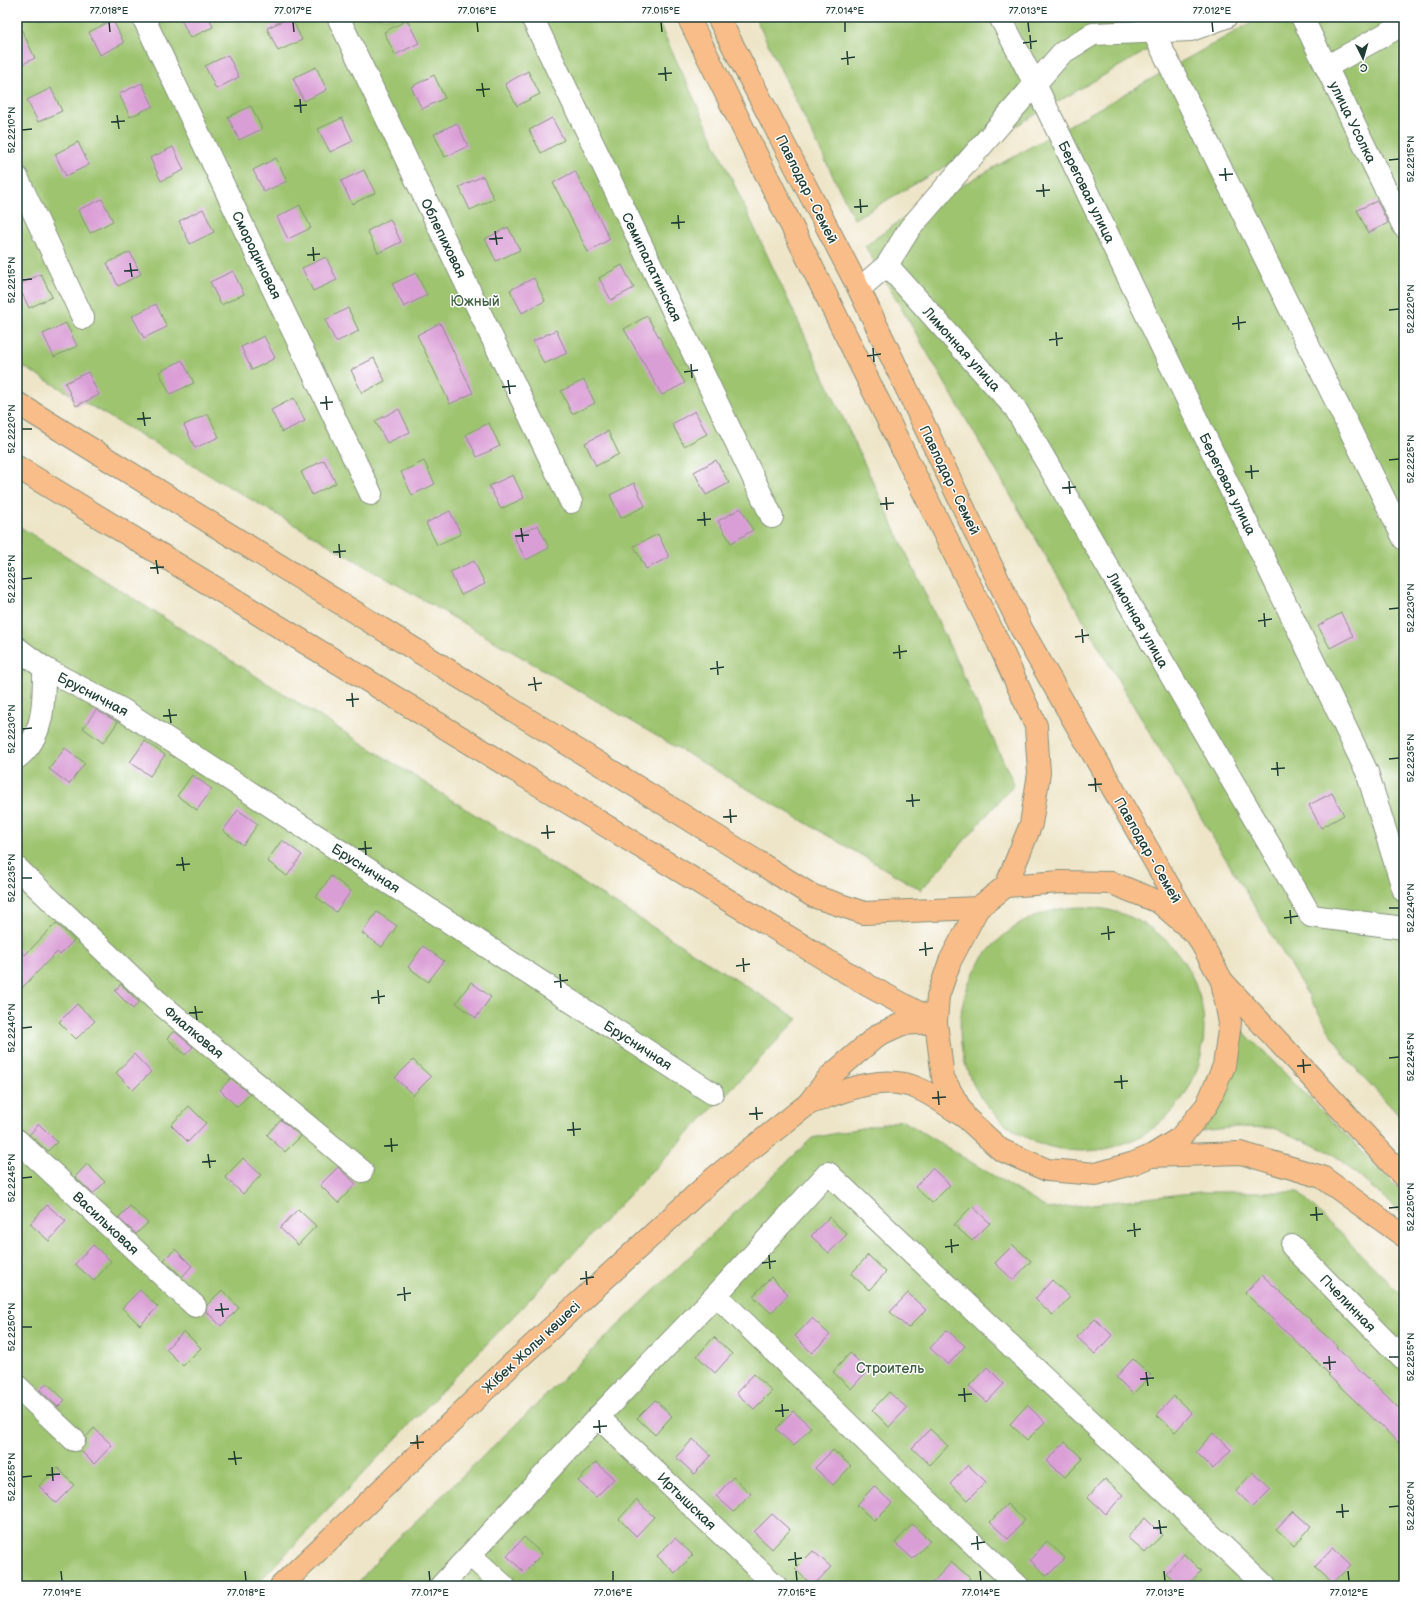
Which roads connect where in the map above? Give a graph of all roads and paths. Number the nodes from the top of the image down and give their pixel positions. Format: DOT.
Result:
graph roads {
  1 [pos="143,17"];
  2 [pos="338,17"];
  3 [pos="532,17"];
  4 [pos="688,17"];
  5 [pos="718,17"];
  6 [pos="1000,17"];
  7 [pos="1226,17"];
  8 [pos="1302,17"];
  9 [pos="1149,24"];
  10 [pos="1404,24"];
  11 [pos="1326,67"];
  12 [pos="1035,84"];
  13 [pos="17,177"];
  14 [pos="1404,227"];
  15 [pos="887,265"];
  16 [pos="859,290"];
  17 [pos="83,318"];
  18 [pos="17,403"];
  19 [pos="17,467"];
  20 [pos="371,494"];
  21 [pos="571,502"];
  22 [pos="772,517"];
  23 [pos="1404,539"];
  24 [pos="17,648"];
  25 [pos="44,668"];
  26 [pos="17,758"];
  27 [pos="17,868"];
  28 [pos="1006,886"];
  29 [pos="1404,891"];
  30 [pos="978,908"];
  31 [pos="1404,928"];
  32 [pos="1197,935"];
  33 [pos="1222,981"];
  34 [pos="936,1022"];
  35 [pos="712,1093"];
  36 [pos="808,1104"];
  37 [pos="965,1117"];
  38 [pos="17,1140"];
  39 [pos="1151,1156"];
  40 [pos="362,1171"];
  41 [pos="1404,1177"];
  42 [pos="1404,1236"];
  43 [pos="1292,1246"];
  44 [pos="716,1295"];
  45 [pos="195,1306"];
  46 [pos="1404,1360"];
  47 [pos="17,1386"];
  48 [pos="598,1417"];
  49 [pos="74,1440"];
  50 [pos="470,1555"];
  51 [pos="281,1586"];
  52 [pos="441,1586"];
  53 [pos="504,1586"];
  54 [pos="776,1586"];
  55 [pos="1018,1586"];
  56 [pos="1265,1586"];
  1 -- 20 [label="street, Смородиновая"];
  2 -- 21 [label="street, Облепиховая"];
  3 -- 22 [label="street, Семипалатинская"];
  4 -- 28 [label="main road, Павлодар - Семей"];
  5 -- 16 [label="main road, Павлодар - Семей"];
  6 -- 12 [label="street, Береговая улица"];
  7 -- 9 [label="street"];
  8 -- 11 [label="street, улица Усолка"];
  9 -- 12 [label="street"];
  9 -- 23 [label="street"];
  10 -- 11 [label="street"];
  11 -- 14 [label="street, улица Усолка"];
  12 -- 15 [label="street"];
  12 -- 29 [label="street, Береговая улица"];
  13 -- 17 [label="street"];
  15 -- 16 [label="street"];
  15 -- 31 [label="street, Лимонная улица"];
  16 -- 32 [label="main road, Павлодар - Семей"];
  18 -- 30 [label="main road"];
  19 -- 34 [label="main road"];
  24 -- 25 [label="street, Брусничная"];
  25 -- 26 [label="street"];
  25 -- 35 [label="street, Брусничная"];
  27 -- 40 [label="street, Фиалковая"];
  28 -- 30 [label="main road"];
  28 -- 32 [label="main road"];
  30 -- 34 [label="main road"];
  32 -- 33 [label="main road, Павлодар - Семей"];
  33 -- 39 [label="main road"];
  33 -- 41 [label="main road"];
  34 -- 36 [label="main road, Жібек Жолы көшесі"];
  34 -- 37 [label="main road"];
  36 -- 37 [label="main road, Жібек Жолы көшесі"];
  36 -- 51 [label="main road, Жібек Жолы көшесі"];
  37 -- 39 [label="main road"];
  38 -- 45 [label="street, Васильковая"];
  39 -- 42 [label="main road"];
  43 -- 46 [label="street, Пчелинная"];
  44 -- 48 [label="street"];
  44 -- 55 [label="street"];
  44 -- 56 [label="street"];
  47 -- 49 [label="street"];
  48 -- 50 [label="street"];
  48 -- 54 [label="street, Иртышская"];
  50 -- 52 [label="street"];
  50 -- 53 [label="street"];
}
